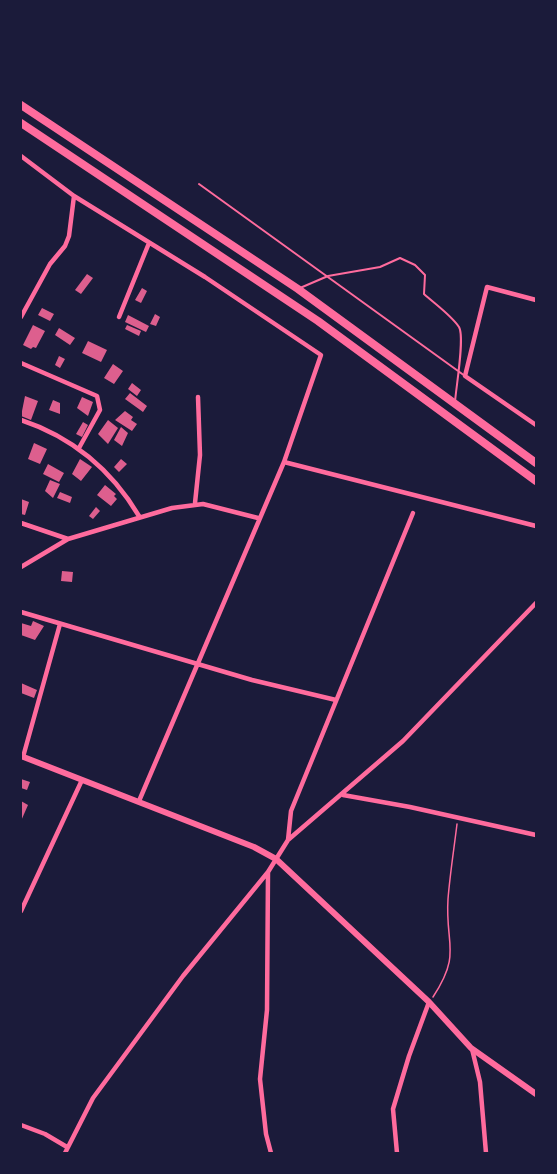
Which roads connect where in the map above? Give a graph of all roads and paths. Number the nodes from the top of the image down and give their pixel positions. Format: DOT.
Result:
graph roads {
  1 [pos="21,105"];
  2 [pos="21,123"];
  3 [pos="21,156"];
  4 [pos="199,184"];
  5 [pos="74,196"];
  6 [pos="149,243"];
  7 [pos="328,276"];
  8 [pos="298,289"];
  9 [pos="536,300"];
  10 [pos="21,317"];
  11 [pos="119,317"];
  12 [pos="21,363"];
  13 [pos="457,370"];
  14 [pos="465,376"];
  15 [pos="198,397"];
  16 [pos="455,402"];
  17 [pos="21,420"];
  18 [pos="536,424"];
  19 [pos="79,448"];
  20 [pos="284,462"];
  21 [pos="536,463"];
  22 [pos="536,480"];
  23 [pos="195,503"];
  24 [pos="413,513"];
  25 [pos="140,516"];
  26 [pos="258,518"];
  27 [pos="21,523"];
  28 [pos="536,526"];
  29 [pos="68,539"];
  30 [pos="21,567"];
  31 [pos="536,603"];
  32 [pos="21,612"];
  33 [pos="60,624"];
  34 [pos="197,663"];
  35 [pos="336,700"];
  36 [pos="22,757"];
  37 [pos="82,780"];
  38 [pos="343,795"];
  39 [pos="139,801"];
  40 [pos="457,817"];
  41 [pos="536,835"];
  42 [pos="288,840"];
  43 [pos="276,859"];
  44 [pos="268,872"];
  45 [pos="21,911"];
  46 [pos="429,1002"];
  47 [pos="471,1048"];
  48 [pos="536,1094"];
  49 [pos="21,1125"];
  50 [pos="67,1147"];
  51 [pos="65,1153"];
  52 [pos="271,1153"];
  53 [pos="397,1153"];
  54 [pos="486,1153"];
  1 -- 8 [label="main road"];
  2 -- 22 [label="main road"];
  3 -- 5 [label="street"];
  4 -- 7 [label="lane"];
  5 -- 6 [label="street"];
  5 -- 10 [label="street"];
  6 -- 11 [label="street"];
  6 -- 20 [label="street"];
  7 -- 8 [label="lane"];
  7 -- 13 [label="lane"];
  7 -- 13 [label="lane"];
  8 -- 16 [label="main road"];
  9 -- 14 [label="street"];
  12 -- 19 [label="street"];
  13 -- 14 [label="lane"];
  13 -- 16 [label="lane"];
  14 -- 18 [label="street"];
  15 -- 23 [label="street"];
  16 -- 21 [label="main road"];
  17 -- 19 [label="street"];
  19 -- 25 [label="street"];
  20 -- 26 [label="street"];
  20 -- 28 [label="street"];
  23 -- 25 [label="street"];
  23 -- 26 [label="street"];
  24 -- 35 [label="street"];
  25 -- 29 [label="street"];
  26 -- 34 [label="street"];
  27 -- 29 [label="street"];
  29 -- 30 [label="street"];
  31 -- 38 [label="street"];
  32 -- 33 [label="street"];
  33 -- 34 [label="street"];
  33 -- 36 [label="street"];
  34 -- 35 [label="street"];
  34 -- 39 [label="street"];
  35 -- 42 [label="street"];
  36 -- 37 [label="street"];
  37 -- 39 [label="street"];
  37 -- 45 [label="street"];
  38 -- 40 [label="street"];
  38 -- 42 [label="street"];
  39 -- 43 [label="street"];
  40 -- 41 [label="street"];
  40 -- 46 [label="path"];
  42 -- 43 [label="street"];
  43 -- 44 [label="street"];
  43 -- 46 [label="street"];
  44 -- 50 [label="street"];
  44 -- 52 [label="street"];
  46 -- 47 [label="street"];
  46 -- 53 [label="street"];
  47 -- 48 [label="street"];
  47 -- 54 [label="street"];
  49 -- 50 [label="street"];
  50 -- 51 [label="street"];
}
